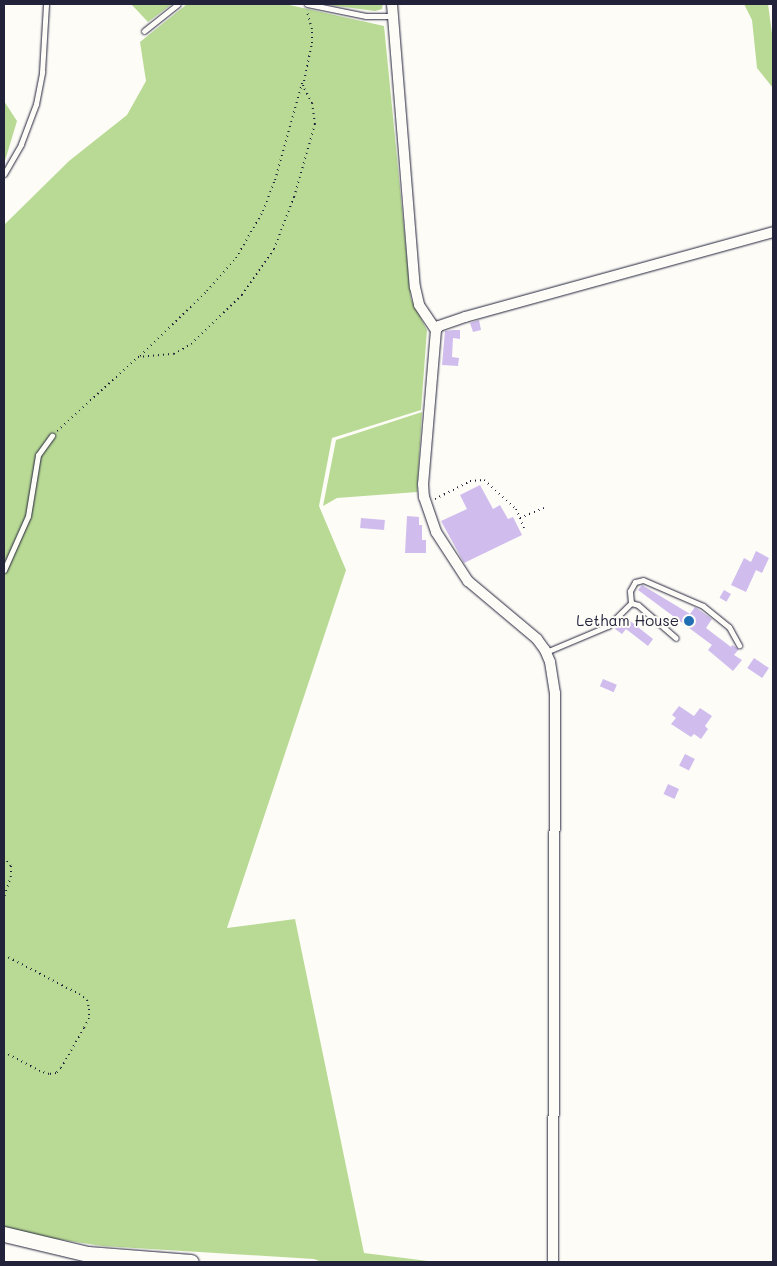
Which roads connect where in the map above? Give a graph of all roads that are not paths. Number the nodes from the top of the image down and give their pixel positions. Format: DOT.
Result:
graph roads {
  1 [pos="46,4"];
  2 [pos="178,4"];
  3 [pos="307,4"];
  4 [pos="392,4"];
  5 [pos="393,16"];
  6 [pos="144,31"];
  7 [pos="4,174"];
  8 [pos="773,232"];
  9 [pos="436,330"];
  10 [pos="52,436"];
  11 [pos="4,570"];
  12 [pos="631,603"];
  13 [pos="676,638"];
  14 [pos="739,645"];
  15 [pos="546,652"];
  16 [pos="4,1234"];
  17 [pos="191,1262"];
  18 [pos="552,1262"];
  1 -- 7 [label="lane"];
  2 -- 6 [label="lane"];
  3 -- 5 [label="lane"];
  4 -- 5 [label="street"];
  5 -- 9 [label="street"];
  8 -- 9 [label="street"];
  9 -- 15 [label="street"];
  10 -- 11 [label="lane"];
  12 -- 13 [label="lane"];
  12 -- 14 [label="lane"];
  12 -- 15 [label="lane"];
  15 -- 18 [label="street"];
  16 -- 17 [label="street"];
}
